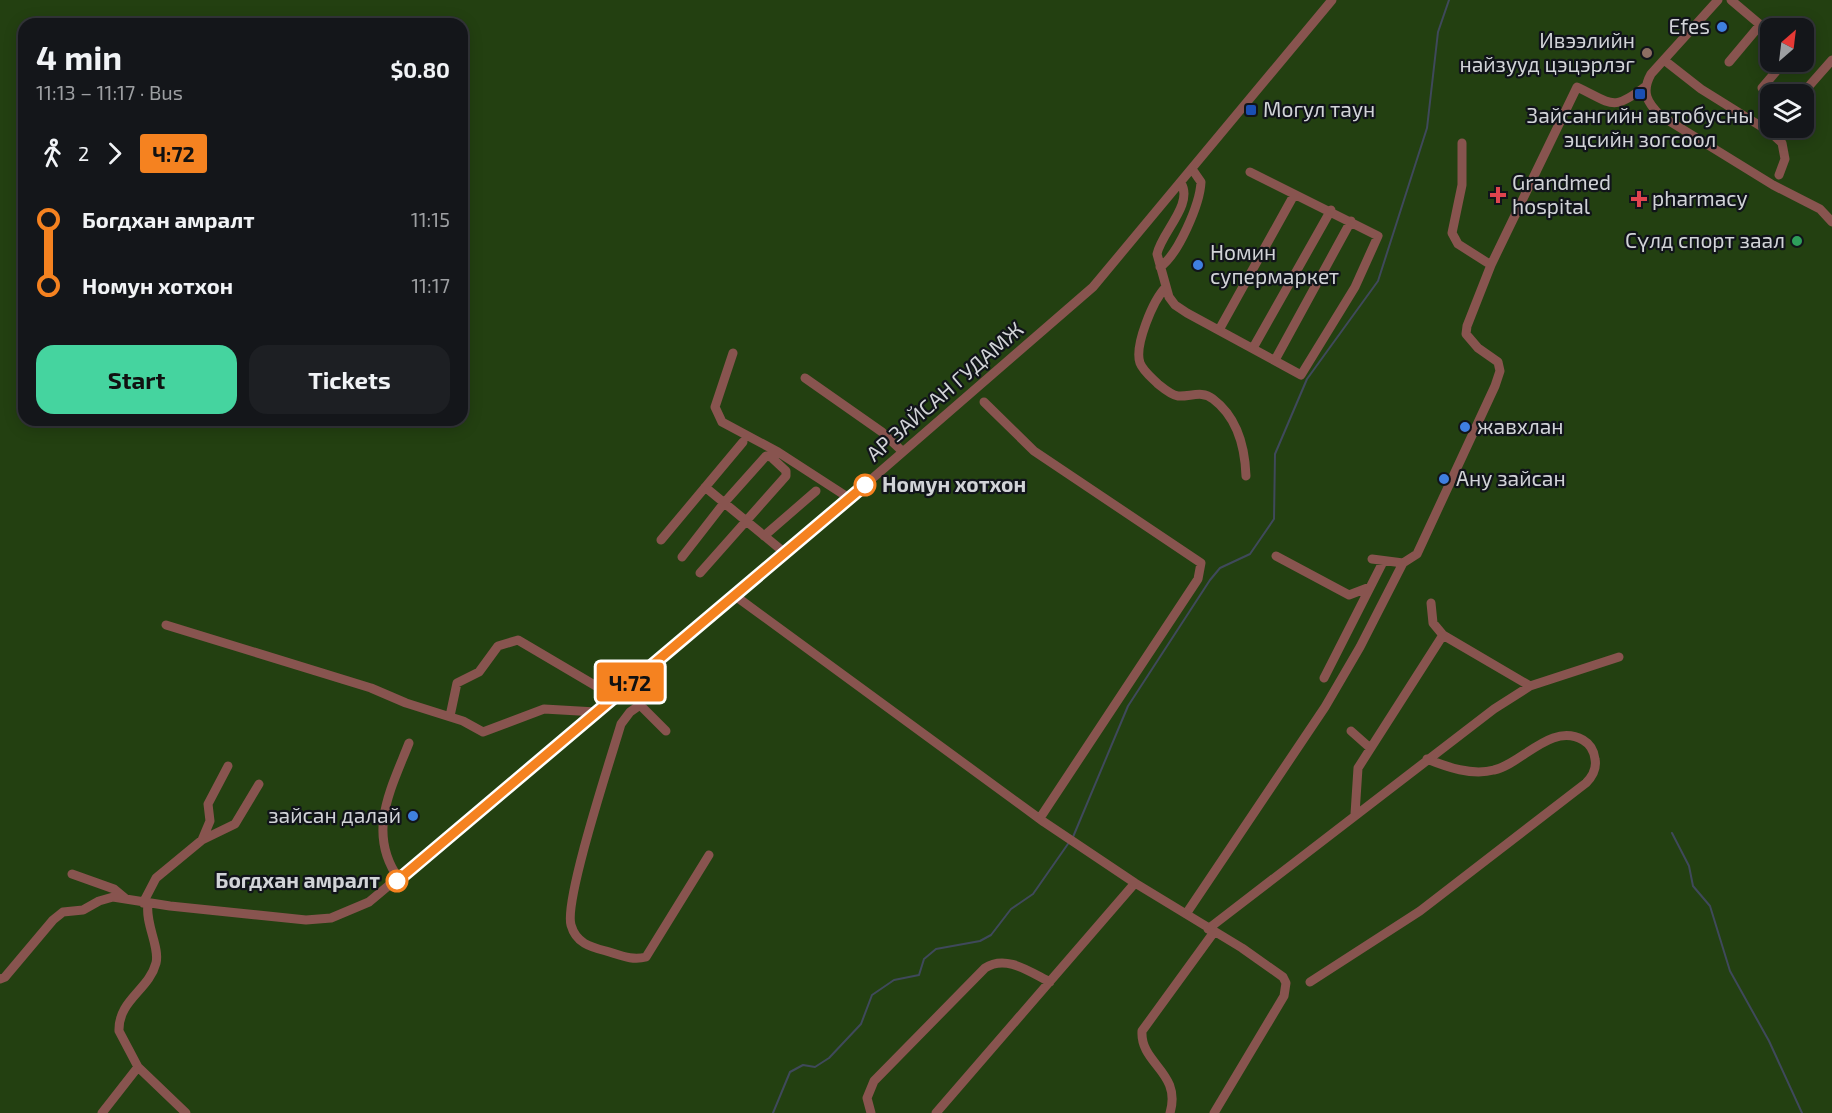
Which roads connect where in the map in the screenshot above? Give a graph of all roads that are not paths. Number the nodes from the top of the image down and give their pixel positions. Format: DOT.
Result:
graph roads {
  1 [pos="1332,0"];
  2 [pos="1718,0"];
  3 [pos="1731,0"];
  4 [pos="1760,25"];
  5 [pos="1664,60"];
  6 [pos="1832,60"];
  7 [pos="1729,62"];
  8 [pos="1776,72"];
  9 [pos="1765,84"];
  10 [pos="1811,84"];
  11 [pos="1646,86"];
  12 [pos="1760,123"];
  13 [pos="1778,138"];
  14 [pos="1462,143"];
  15 [pos="1192,169"];
  16 [pos="1251,172"];
  17 [pos="1779,175"];
  18 [pos="1181,183"];
  19 [pos="1294,195"];
  20 [pos="1331,210"];
  21 [pos="1351,222"];
  22 [pos="1832,222"];
  23 [pos="1491,265"];
  24 [pos="1160,267"];
  25 [pos="1166,287"];
  26 [pos="1219,330"];
  27 [pos="1253,348"];
  28 [pos="733,352"];
  29 [pos="1275,360"];
  30 [pos="805,378"];
  31 [pos="984,402"];
  32 [pos="743,442"];
  33 [pos="902,451"];
  34 [pos="1246,476"];
  35 [pos="705,487"];
  36 [pos="816,491"];
  37 [pos="849,498"];
  38 [pos="724,502"];
  39 [pos="745,520"];
  40 [pos="764,536"];
  41 [pos="661,540"];
  42 [pos="785,553"];
  43 [pos="1276,556"];
  44 [pos="682,557"];
  45 [pos="1372,559"];
  46 [pos="1383,562"];
  47 [pos="1403,563"];
  48 [pos="700,573"];
  49 [pos="1370,587"];
  50 [pos="734,595"];
  51 [pos="1431,603"];
  52 [pos="166,625"];
  53 [pos="1443,635"];
  54 [pos="666,652"];
  55 [pos="1619,657"];
  56 [pos="1324,678"];
  57 [pos="1530,686"];
  58 [pos="613,696"];
  59 [pos="640,705"];
  60 [pos="596,712"];
  61 [pos="450,716"];
  62 [pos="666,731"];
  63 [pos="1351,731"];
  64 [pos="409,743"];
  65 [pos="1369,747"];
  66 [pos="1427,759"];
  67 [pos="228,766"];
  68 [pos="259,784"];
  69 [pos="1354,814"];
  70 [pos="1040,818"];
  71 [pos="202,840"];
  72 [pos="709,855"];
  73 [pos="72,874"];
  74 [pos="398,880"];
  75 [pos="1135,883"];
  76 [pos="127,900"];
  77 [pos="146,903"];
  78 [pos="1186,914"];
  79 [pos="1211,930"];
  80 [pos="0,979"];
  81 [pos="1050,982"];
  82 [pos="1310,982"];
  83 [pos="138,1067"];
  84 [pos="105,1109"];
  85 [pos="117,1113"];
  86 [pos="186,1113"];
  87 [pos="871,1113"];
  88 [pos="936,1113"];
  89 [pos="1170,1113"];
  90 [pos="1214,1113"];
  1 -- 15 [label="street, АР ЗАЙСАН ГУДАМЖ"];
  2 -- 5 [label="street"];
  3 -- 4 [label="street"];
  4 -- 7 [label="street"];
  5 -- 11 [label="street"];
  5 -- 12 [label="street"];
  6 -- 10 [label="street"];
  8 -- 9 [label="street"];
  11 -- 22 [label="street"];
  11 -- 23 [label="street"];
  13 -- 17 [label="street"];
  14 -- 23 [label="street"];
  15 -- 18 [label="street, АР ЗАЙСАН ГУДАМЖ"];
  15 -- 24 [label="street"];
  16 -- 19 [label="street"];
  18 -- 24 [label="street"];
  18 -- 33 [label="street, АР ЗАЙСАН ГУДАМЖ"];
  19 -- 20 [label="street"];
  19 -- 26 [label="street"];
  20 -- 21 [label="street"];
  20 -- 27 [label="street"];
  21 -- 29 [label="street"];
  21 -- 29 [label="street"];
  23 -- 47 [label="street"];
  24 -- 25 [label="street"];
  25 -- 26 [label="street"];
  25 -- 34 [label="street"];
  26 -- 27 [label="street"];
  27 -- 29 [label="street"];
  28 -- 37 [label="street"];
  30 -- 33 [label="street"];
  31 -- 70 [label="street"];
  32 -- 35 [label="street"];
  33 -- 37 [label="street, АР ЗАЙСАН ГУДАМЖ"];
  35 -- 38 [label="street"];
  35 -- 41 [label="street"];
  36 -- 40 [label="street"];
  37 -- 42 [label="street, АР ЗАЙСАН ГУДАМЖ"];
  38 -- 39 [label="street"];
  38 -- 39 [label="street"];
  38 -- 44 [label="street"];
  39 -- 40 [label="street"];
  39 -- 48 [label="street"];
  40 -- 42 [label="street"];
  42 -- 50 [label="street, АР ЗАЙСАН ГУДАМЖ"];
  43 -- 49 [label="street"];
  45 -- 46 [label="street"];
  46 -- 47 [label="street"];
  46 -- 49 [label="street"];
  47 -- 78 [label="street"];
  49 -- 56 [label="street"];
  50 -- 54 [label="street, АР ЗАЙСАН ГУДАМЖ"];
  50 -- 70 [label="street"];
  51 -- 53 [label="street"];
  52 -- 61 [label="street"];
  53 -- 57 [label="street"];
  53 -- 65 [label="street"];
  54 -- 58 [label="street, АР ЗАЙСАН ГУДАМЖ"];
  54 -- 59 [label="street"];
  55 -- 57 [label="street"];
  57 -- 66 [label="street"];
  58 -- 60 [label="street, АР ЗАЙСАН ГУДАМЖ"];
  58 -- 61 [label="street"];
  59 -- 62 [label="street"];
  59 -- 72 [label="street"];
  60 -- 61 [label="street"];
  60 -- 74 [label="street, АР ЗАЙСАН ГУДАМЖ"];
  63 -- 65 [label="street"];
  64 -- 74 [label="street"];
  65 -- 69 [label="street"];
  66 -- 69 [label="street"];
  66 -- 82 [label="street"];
  67 -- 71 [label="street"];
  68 -- 71 [label="street"];
  69 -- 79 [label="street"];
  70 -- 75 [label="street"];
  71 -- 77 [label="street"];
  73 -- 76 [label="street"];
  74 -- 77 [label="street, АР ЗАЙСАН ГУДАМЖ"];
  75 -- 78 [label="street"];
  75 -- 81 [label="street"];
  76 -- 77 [label="street, АР ЗАЙСАН ГУДАМЖ"];
  76 -- 80 [label="street"];
  77 -- 83 [label="street"];
  78 -- 79 [label="street"];
  79 -- 89 [label="street"];
  79 -- 90 [label="street"];
  81 -- 87 [label="street"];
  81 -- 88 [label="street"];
  83 -- 84 [label="street"];
  83 -- 86 [label="street"];
  84 -- 85 [label="street"];
}
